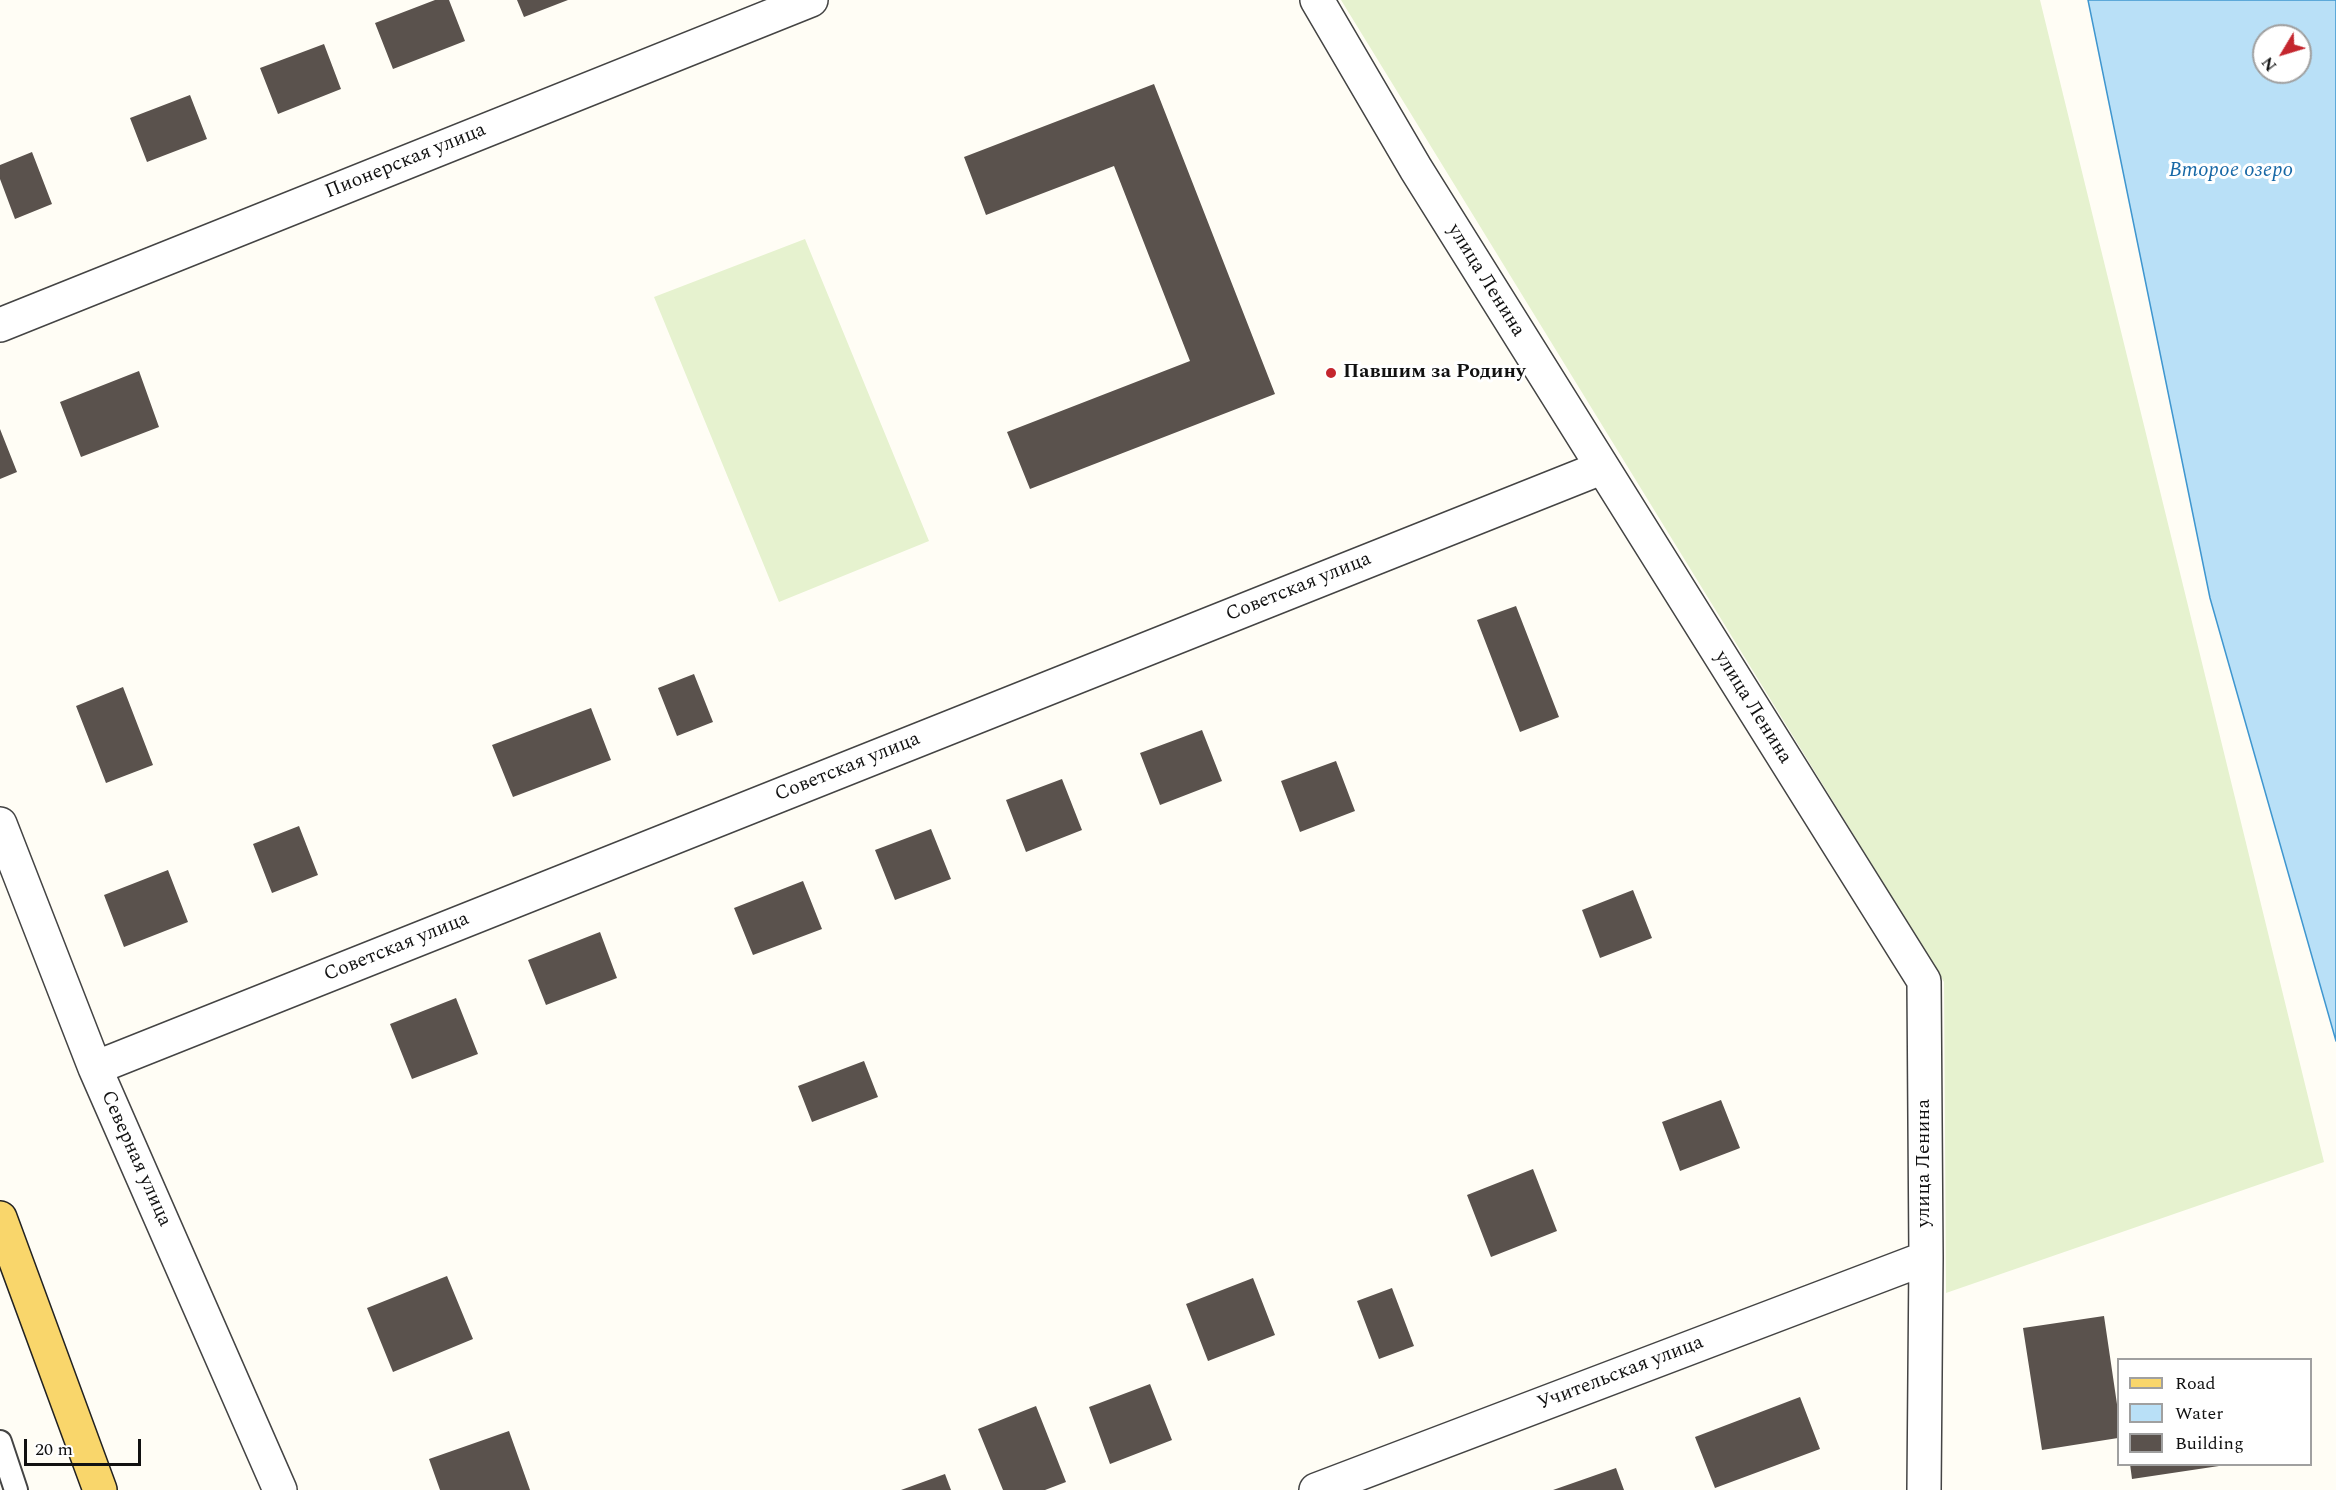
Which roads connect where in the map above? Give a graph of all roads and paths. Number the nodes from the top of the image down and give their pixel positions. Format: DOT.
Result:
graph roads {
  1 [pos="811,0"];
  2 [pos="1317,0"];
  3 [pos="0,325"];
  4 [pos="1601,468"];
  5 [pos="0,824"];
  6 [pos="95,1068"];
  7 [pos="0,1218"];
  8 [pos="1926,1258"];
  9 [pos="0,1442"];
  10 [pos="16,1490"];
  11 [pos="100,1490"];
  12 [pos="280,1490"];
  13 [pos="1316,1490"];
  14 [pos="1924,1490"];
  1 -- 3 [label="street, Пионерская улица"];
  2 -- 4 [label="street, улица Ленина"];
  4 -- 6 [label="street, Советская улица"];
  4 -- 8 [label="street, улица Ленина"];
  5 -- 6 [label="street, Северная улица"];
  6 -- 12 [label="street, Северная улица"];
  7 -- 11 [label="main road"];
  8 -- 13 [label="street, Учительская улица"];
  8 -- 14 [label="street, улица Ленина"];
  9 -- 10 [label="lane"];
}
